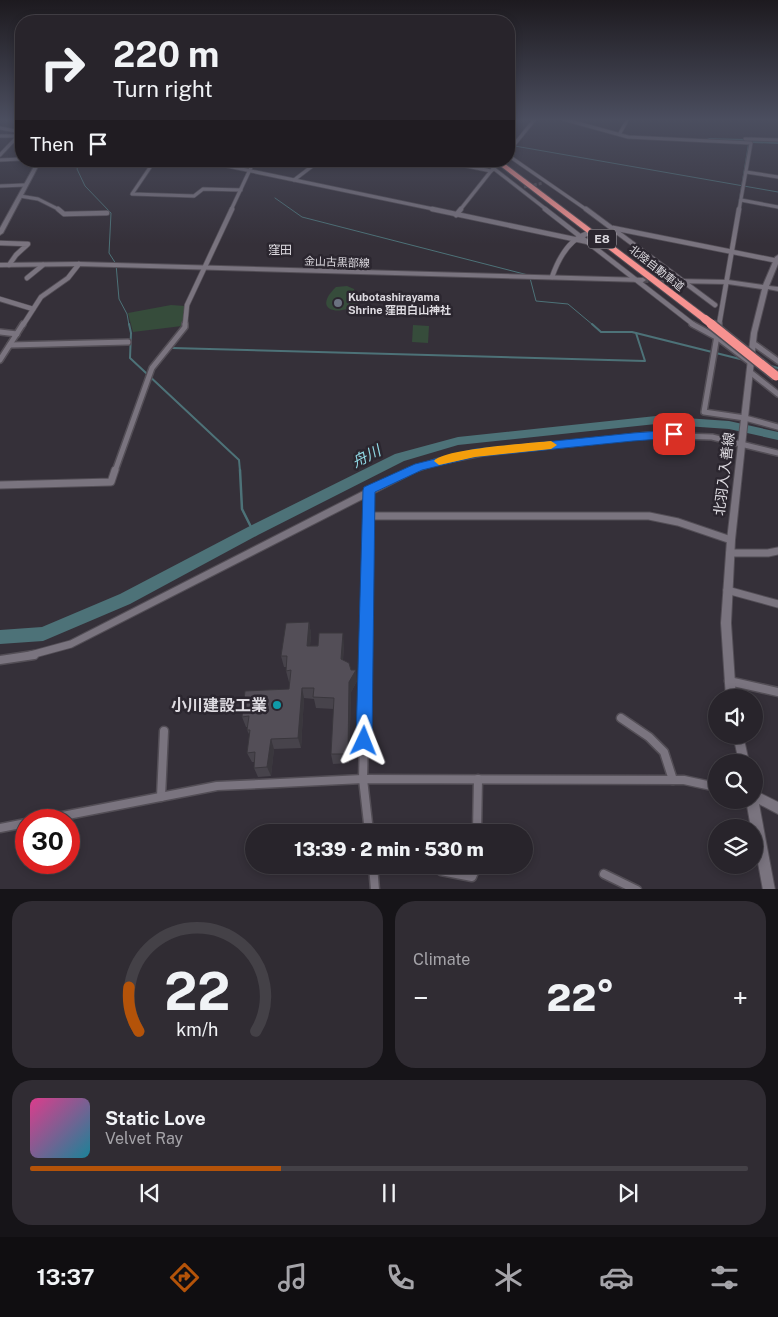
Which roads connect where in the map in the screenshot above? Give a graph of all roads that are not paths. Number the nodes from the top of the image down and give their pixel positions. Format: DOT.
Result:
graph roads {
  1 [pos="515,160"];
  2 [pos="748,160"];
  3 [pos="36,167"];
  4 [pos="150,167"];
  5 [pos="231,167"];
  6 [pos="251,167"];
  7 [pos="311,167"];
  8 [pos="475,167"];
  9 [pos="489,167"];
  10 [pos="505,167"];
  11 [pos="512,167"];
  12 [pos="492,170"];
  13 [pos="249,171"];
  14 [pos="746,172"];
  15 [pos="778,177"];
  16 [pos="294,180"];
  17 [pos="25,185"];
  18 [pos="0,186"];
  19 [pos="241,190"];
  20 [pos="20,196"];
  21 [pos="741,200"];
  22 [pos="778,206"];
  23 [pos="107,214"];
  24 [pos="456,215"];
  25 [pos="611,229"];
  26 [pos="0,232"];
  27 [pos="586,234"];
  28 [pos="580,235"];
  29 [pos="575,240"];
  30 [pos="588,242"];
  31 [pos="0,243"];
  32 [pos="732,252"];
  33 [pos="778,259"];
  34 [pos="79,264"];
  35 [pos="0,265"];
  36 [pos="9,265"];
  37 [pos="43,265"];
  38 [pos="204,268"];
  39 [pos="552,277"];
  40 [pos="27,278"];
  41 [pos="636,280"];
  42 [pos="643,280"];
  43 [pos="673,281"];
  44 [pos="683,281"];
  45 [pos="728,282"];
  46 [pos="766,286"];
  47 [pos="778,289"];
  48 [pos="0,299"];
  49 [pos="715,305"];
  50 [pos="33,309"];
  51 [pos="706,316"];
  52 [pos="0,332"];
  53 [pos="17,334"];
  54 [pos="718,338"];
  55 [pos="128,342"];
  56 [pos="753,344"];
  57 [pos="10,345"];
  58 [pos="0,360"];
  59 [pos="778,362"];
  60 [pos="751,363"];
  61 [pos="750,372"];
  62 [pos="777,374"];
  63 [pos="778,394"];
  64 [pos="745,419"];
  65 [pos="778,427"];
  66 [pos="743,442"];
  67 [pos="778,453"];
  68 [pos="0,485"];
  69 [pos="369,490"];
  70 [pos="370,516"];
  71 [pos="730,540"];
  72 [pos="778,551"];
  73 [pos="730,553"];
  74 [pos="727,590"];
  75 [pos="778,604"];
  76 [pos="0,660"];
  77 [pos="729,681"];
  78 [pos="730,689"];
  79 [pos="778,692"];
  80 [pos="621,718"];
  81 [pos="164,731"];
  82 [pos="363,778"];
  83 [pos="478,779"];
  84 [pos="673,780"];
  85 [pos="708,785"];
  86 [pos="161,797"];
  87 [pos="763,800"];
  88 [pos="778,808"];
  89 [pos="754,809"];
  90 [pos="80,813"];
  91 [pos="368,824"];
  92 [pos="477,824"];
  93 [pos="15,825"];
  94 [pos="0,828"];
  95 [pos="373,874"];
  96 [pos="456,874"];
  97 [pos="473,874"];
  98 [pos="604,874"];
  99 [pos="375,889"];
  100 [pos="635,889"];
  101 [pos="769,889"];
  1 -- 25 [label="street"];
  2 -- 14 [label="street"];
  3 -- 17 [label="main road"];
  4 -- 19 [label="street"];
  5 -- 13 [label="street"];
  6 -- 13 [label="street"];
  7 -- 16 [label="street"];
  8 -- 12 [label="street"];
  9 -- 12 [label="street"];
  10 -- 51 [label="highway, 北陸自動車道 / E8"];
  11 -- 51 [label="highway, 北陸自動車道 / E8"];
  12 -- 24 [label="street"];
  12 -- 28 [label="street"];
  13 -- 16 [label="street"];
  13 -- 19 [label="street"];
  14 -- 15 [label="street"];
  14 -- 21 [label="street"];
  16 -- 24 [label="street"];
  17 -- 18 [label="street"];
  17 -- 20 [label="main road"];
  19 -- 38 [label="street"];
  20 -- 23 [label="street"];
  20 -- 26 [label="main road"];
  21 -- 22 [label="street"];
  21 -- 32 [label="street"];
  24 -- 29 [label="street"];
  25 -- 32 [label="street"];
  25 -- 44 [label="street"];
  27 -- 28 [label="street"];
  28 -- 29 [label="street"];
  28 -- 30 [label="street"];
  29 -- 30 [label="street"];
  29 -- 39 [label="street"];
  30 -- 41 [label="street"];
  31 -- 36 [label="street"];
  32 -- 33 [label="street"];
  32 -- 45 [label="street"];
  33 -- 46 [label="main road, 北羽入入善線"];
  34 -- 37 [label="main road, 金山古黒部線"];
  34 -- 38 [label="main road, 金山古黒部線"];
  34 -- 50 [label="street"];
  35 -- 36 [label="main road, 金山古黒部線"];
  36 -- 37 [label="main road, 金山古黒部線"];
  37 -- 40 [label="street"];
  38 -- 39 [label="main road, 金山古黒部線"];
  38 -- 68 [label="street"];
  39 -- 41 [label="main road, 金山古黒部線"];
  41 -- 42 [label="main road, 金山古黒部線"];
  41 -- 54 [label="street"];
  43 -- 44 [label="main road"];
  44 -- 45 [label="main road"];
  44 -- 49 [label="street"];
  45 -- 46 [label="main road"];
  45 -- 54 [label="street"];
  46 -- 47 [label="main road"];
  46 -- 56 [label="main road, 北羽入入善線"];
  48 -- 50 [label="street"];
  50 -- 53 [label="street"];
  51 -- 62 [label="highway, 北陸自動車道 / E8, bridge"];
  52 -- 53 [label="street"];
  53 -- 57 [label="street"];
  54 -- 60 [label="street"];
  54 -- 64 [label="street"];
  55 -- 57 [label="street"];
  56 -- 59 [label="street"];
  56 -- 60 [label="main road, 北羽入入善線"];
  57 -- 58 [label="street"];
  60 -- 61 [label="main road, 北羽入入善線"];
  61 -- 63 [label="street"];
  61 -- 64 [label="main road, 北羽入入善線"];
  64 -- 65 [label="street"];
  64 -- 66 [label="main road, 北羽入入善線"];
  66 -- 67 [label="street"];
  66 -- 69 [label="street"];
  66 -- 71 [label="main road, 北羽入入善線"];
  69 -- 70 [label="street"];
  69 -- 76 [label="street"];
  70 -- 71 [label="street"];
  70 -- 82 [label="street"];
  71 -- 73 [label="main road, 北羽入入善線"];
  72 -- 73 [label="street"];
  73 -- 74 [label="main road, 北羽入入善線"];
  74 -- 75 [label="street"];
  74 -- 77 [label="main road, 北羽入入善線"];
  77 -- 78 [label="main road, 北羽入入善線"];
  77 -- 79 [label="street"];
  80 -- 84 [label="street"];
  81 -- 86 [label="street"];
  82 -- 83 [label="street"];
  82 -- 86 [label="street"];
  82 -- 91 [label="street"];
  83 -- 84 [label="street"];
  83 -- 92 [label="street"];
  84 -- 85 [label="street"];
  86 -- 90 [label="street"];
  87 -- 88 [label="main road"];
  89 -- 101 [label="main road"];
  93 -- 94 [label="street"];
  95 -- 99 [label="street"];
  96 -- 97 [label="street"];
  98 -- 100 [label="street"];
}
